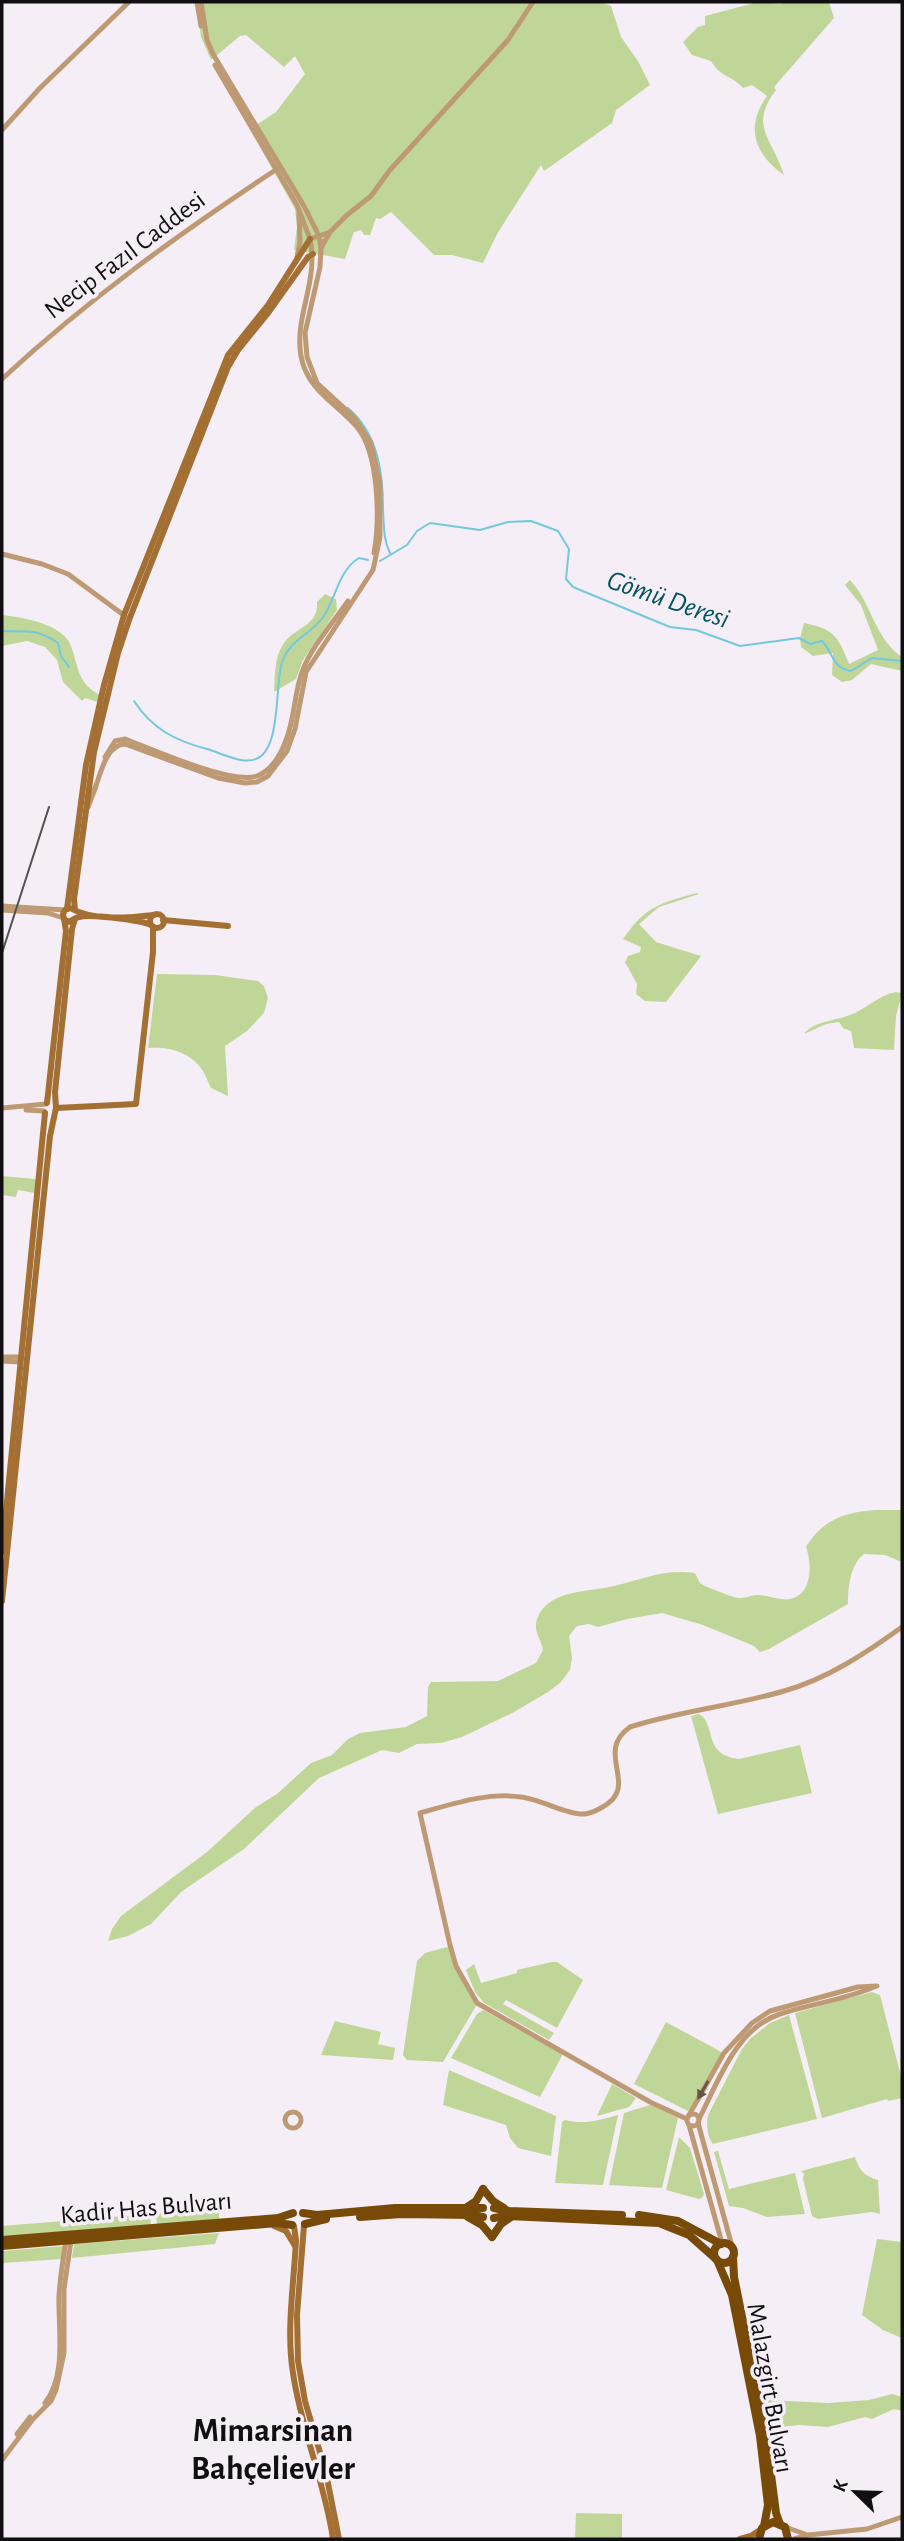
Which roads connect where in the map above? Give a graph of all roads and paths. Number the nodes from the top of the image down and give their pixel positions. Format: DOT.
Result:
graph roads {
  1 [pos="129,2"];
  2 [pos="199,2"];
  3 [pos="533,2"];
  4 [pos="2,130"];
  5 [pos="277,169"];
  6 [pos="297,205"];
  7 [pos="330,232"];
  8 [pos="319,236"];
  9 [pos="310,239"];
  10 [pos="321,248"];
  11 [pos="313,254"];
  12 [pos="295,269"];
  13 [pos="312,278"];
  14 [pos="2,379"];
  15 [pos="2,554"];
  16 [pos="126,618"];
  17 [pos="95,788"];
  18 [pos="81,818"];
  19 [pos="2,908"];
  20 [pos="66,909"];
  21 [pos="76,915"];
  22 [pos="154,915"];
  23 [pos="64,918"];
  24 [pos="162,924"];
  25 [pos="152,926"];
  26 [pos="228,926"];
  27 [pos="153,953"];
  28 [pos="46,1108"];
  29 [pos="55,1109"];
  30 [pos="2,1110"];
  31 [pos="2,1359"];
  32 [pos="24,1360"];
  33 [pos="2,1552"];
  34 [pos="2,1601"];
  35 [pos="902,1627"];
  36 [pos="688,2120"];
  37 [pos="698,2121"];
  38 [pos="483,2189"];
  39 [pos="459,2212"];
  40 [pos="293,2213"];
  41 [pos="303,2213"];
  42 [pos="488,2213"];
  43 [pos="515,2214"];
  44 [pos="327,2219"];
  45 [pos="265,2225"];
  46 [pos="305,2225"];
  47 [pos="293,2226"];
  48 [pos="490,2234"];
  49 [pos="2,2241"];
  50 [pos="69,2241"];
  51 [pos="725,2244"];
  52 [pos="2,2246"];
  53 [pos="299,2249"];
  54 [pos="733,2257"];
  55 [pos="716,2260"];
  56 [pos="2,2454"];
  57 [pos="2,2460"];
  58 [pos="324,2472"];
  59 [pos="902,2517"];
  60 [pos="783,2526"];
  61 [pos="763,2527"];
  62 [pos="808,2535"];
  63 [pos="333,2539"];
  64 [pos="339,2539"];
  65 [pos="740,2539"];
  66 [pos="759,2539"];
  67 [pos="788,2539"];
  68 [pos="794,2539"];
  1 -- 4 [label="street"];
  2 -- 5 [label="street"];
  2 -- 8 [label="street"];
  3 -- 7 [label="street"];
  5 -- 6 [label="street"];
  5 -- 14 [label="street, Necip Fazıl Caddesi"];
  6 -- 9 [label="street"];
  6 -- 12 [label="street"];
  7 -- 8 [label="street"];
  7 -- 10 [label="street"];
  8 -- 9 [label="street"];
  8 -- 10 [label="street"];
  9 -- 11 [label="street"];
  9 -- 12 [label="main road"];
  10 -- 11 [label="street"];
  10 -- 17 [label="street"];
  11 -- 12 [label="main road"];
  11 -- 13 [label="street"];
  12 -- 13 [label="street"];
  12 -- 16 [label="main road"];
  13 -- 17 [label="street"];
  15 -- 16 [label="street"];
  16 -- 18 [label="main road"];
  17 -- 18 [label="street"];
  18 -- 20 [label="main road"];
  18 -- 21 [label="main road"];
  19 -- 20 [label="street"];
  19 -- 23 [label="street"];
  20 -- 21 [label="main road"];
  20 -- 23 [label="main road"];
  21 -- 22 [label="main road"];
  21 -- 23 [label="main road"];
  21 -- 25 [label="main road"];
  21 -- 29 [label="main road"];
  22 -- 24 [label="main road"];
  22 -- 25 [label="main road"];
  23 -- 28 [label="main road"];
  24 -- 25 [label="main road"];
  24 -- 26 [label="main road"];
  24 -- 27 [label="main road"];
  25 -- 27 [label="main road"];
  27 -- 29 [label="main road"];
  28 -- 29 [label="main road"];
  28 -- 29 [label="main road"];
  28 -- 30 [label="street"];
  28 -- 32 [label="main road"];
  29 -- 32 [label="main road"];
  31 -- 32 [label="street"];
  32 -- 33 [label="main road"];
  32 -- 34 [label="main road"];
  35 -- 36 [label="street"];
  36 -- 37 [label="street"];
  36 -- 37 [label="street"];
  37 -- 36 [label="street, one-way"];
  36 -- 51 [label="street"];
  37 -- 51 [label="street"];
  38 -- 39 [label="highway"];
  38 -- 42 [label="highway"];
  38 -- 43 [label="highway"];
  39 -- 41 [label="highway"];
  39 -- 42 [label="highway"];
  39 -- 44 [label="highway"];
  39 -- 48 [label="highway"];
  40 -- 41 [label="highway"];
  40 -- 47 [label="highway"];
  40 -- 49 [label="highway, Kadir Has Bulvarı"];
  41 -- 46 [label="highway"];
  42 -- 43 [label="highway"];
  42 -- 48 [label="highway"];
  43 -- 48 [label="highway"];
  43 -- 51 [label="highway"];
  43 -- 55 [label="highway"];
  44 -- 46 [label="highway"];
  44 -- 53 [label="main road"];
  45 -- 47 [label="highway, Kadir Has Bulvarı"];
  45 -- 50 [label="highway, Kadir Has Bulvarı"];
  45 -- 53 [label="main road"];
  46 -- 47 [label="highway"];
  46 -- 53 [label="main road"];
  47 -- 53 [label="main road"];
  50 -- 52 [label="highway, Kadir Has Bulvarı"];
  50 -- 56 [label="street"];
  50 -- 57 [label="street"];
  51 -- 54 [label="highway"];
  51 -- 55 [label="highway"];
  53 -- 58 [label="main road"];
  54 -- 55 [label="highway"];
  54 -- 60 [label="highway, Malazgirt Bulvarı"];
  55 -- 61 [label="highway, Malazgirt Bulvarı"];
  58 -- 63 [label="main road"];
  58 -- 64 [label="main road"];
  59 -- 62 [label="street"];
  60 -- 61 [label="highway"];
  60 -- 62 [label="street"];
  60 -- 67 [label="highway, Malazgirt Bulvarı"];
  61 -- 65 [label="main road"];
  61 -- 66 [label="highway, Malazgirt Bulvarı"];
  62 -- 68 [label="street"];
}
